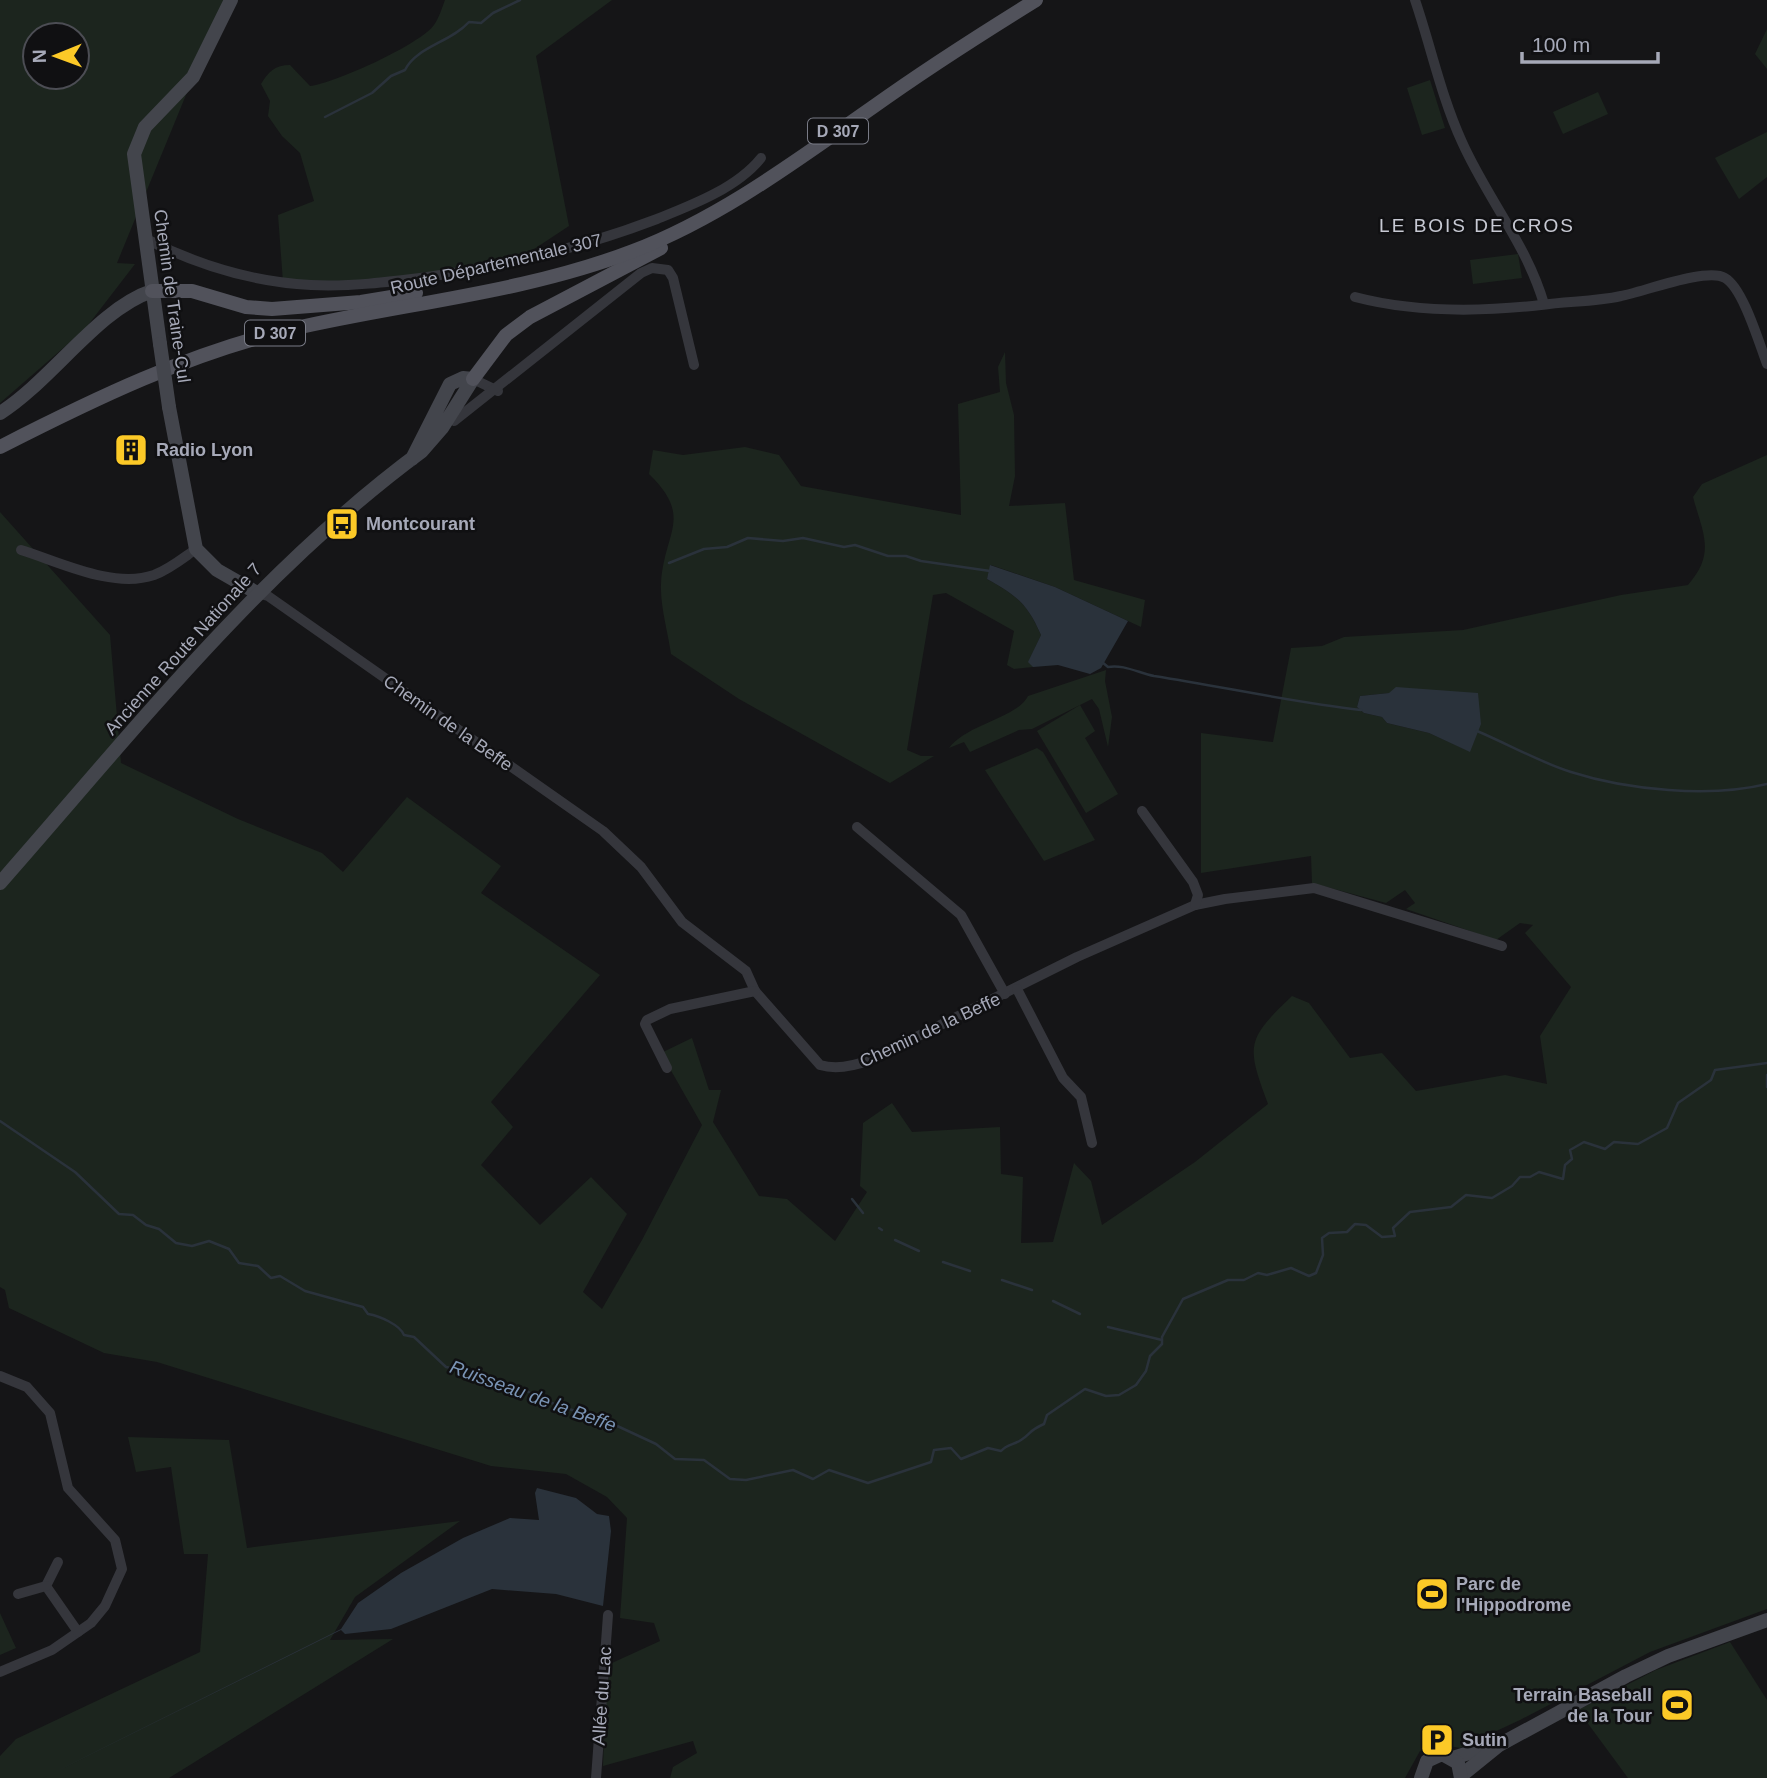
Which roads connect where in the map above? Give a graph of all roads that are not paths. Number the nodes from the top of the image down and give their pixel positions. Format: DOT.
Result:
graph roads {
  1 [pos="232,0"];
  2 [pos="1036,0"];
  3 [pos="1415,0"];
  4 [pos="761,158"];
  5 [pos="762,183"];
  6 [pos="144,238"];
  7 [pos="566,272"];
  8 [pos="152,291"];
  9 [pos="1355,297"];
  10 [pos="1544,304"];
  11 [pos="1767,363"];
  12 [pos="694,365"];
  13 [pos="473,379"];
  14 [pos="497,390"];
  15 [pos="0,413"];
  16 [pos="454,421"];
  17 [pos="0,447"];
  18 [pos="196,549"];
  19 [pos="21,550"];
  20 [pos="257,593"];
  21 [pos="1142,811"];
  22 [pos="857,827"];
  23 [pos="0,883"];
  24 [pos="1195,905"];
  25 [pos="1502,946"];
  26 [pos="1017,989"];
  27 [pos="755,991"];
  28 [pos="1005,995"];
  29 [pos="667,1068"];
  30 [pos="1092,1143"];
  31 [pos="0,1376"];
  32 [pos="58,1562"];
  33 [pos="46,1586"];
  34 [pos="18,1594"];
  35 [pos="608,1615"];
  36 [pos="1767,1620"];
  37 [pos="78,1632"];
  38 [pos="0,1672"];
  39 [pos="1499,1745"];
  40 [pos="1453,1758"];
  41 [pos="1421,1777"];
  42 [pos="1461,1777"];
  43 [pos="596,1778"];
  1 -- 6 [label="street, Chemin de Traine-Cul"];
  2 -- 5 [label="main road, Route Départementale 307 / D 307"];
  3 -- 10 [label="street"];
  4 -- 6 [label="street"];
  5 -- 7 [label="main road, Route Départementale 307 / D 307"];
  5 -- 13 [label="main road"];
  6 -- 8 [label="street, Chemin de Traine-Cul"];
  7 -- 8 [label="main road"];
  7 -- 17 [label="main road, Route Départementale 307 / D 307"];
  8 -- 15 [label="street"];
  8 -- 18 [label="street, Chemin de Traine-Cul, bridge"];
  9 -- 10 [label="street"];
  10 -- 11 [label="street"];
  12 -- 14 [label="street"];
  13 -- 14 [label="street"];
  13 -- 20 [label="street, Ancienne Route Nationale 7"];
  14 -- 16 [label="street"];
  18 -- 19 [label="street"];
  18 -- 20 [label="street"];
  20 -- 23 [label="street, Ancienne Route Nationale 7"];
  20 -- 27 [label="street, Chemin de la Beffe"];
  21 -- 24 [label="street"];
  22 -- 28 [label="street"];
  24 -- 25 [label="street, Chemin de la Beffe"];
  24 -- 26 [label="street, Chemin de la Beffe"];
  26 -- 28 [label="street, Chemin de la Beffe"];
  26 -- 30 [label="street"];
  27 -- 28 [label="street, Chemin de la Beffe"];
  27 -- 29 [label="street"];
  31 -- 37 [label="street"];
  32 -- 33 [label="street"];
  33 -- 34 [label="street"];
  33 -- 37 [label="street"];
  35 -- 43 [label="street, Allée du Lac"];
  36 -- 39 [label="street"];
  37 -- 38 [label="street"];
  39 -- 40 [label="street"];
  39 -- 42 [label="street"];
  40 -- 41 [label="street"];
  40 -- 42 [label="street"];
}
